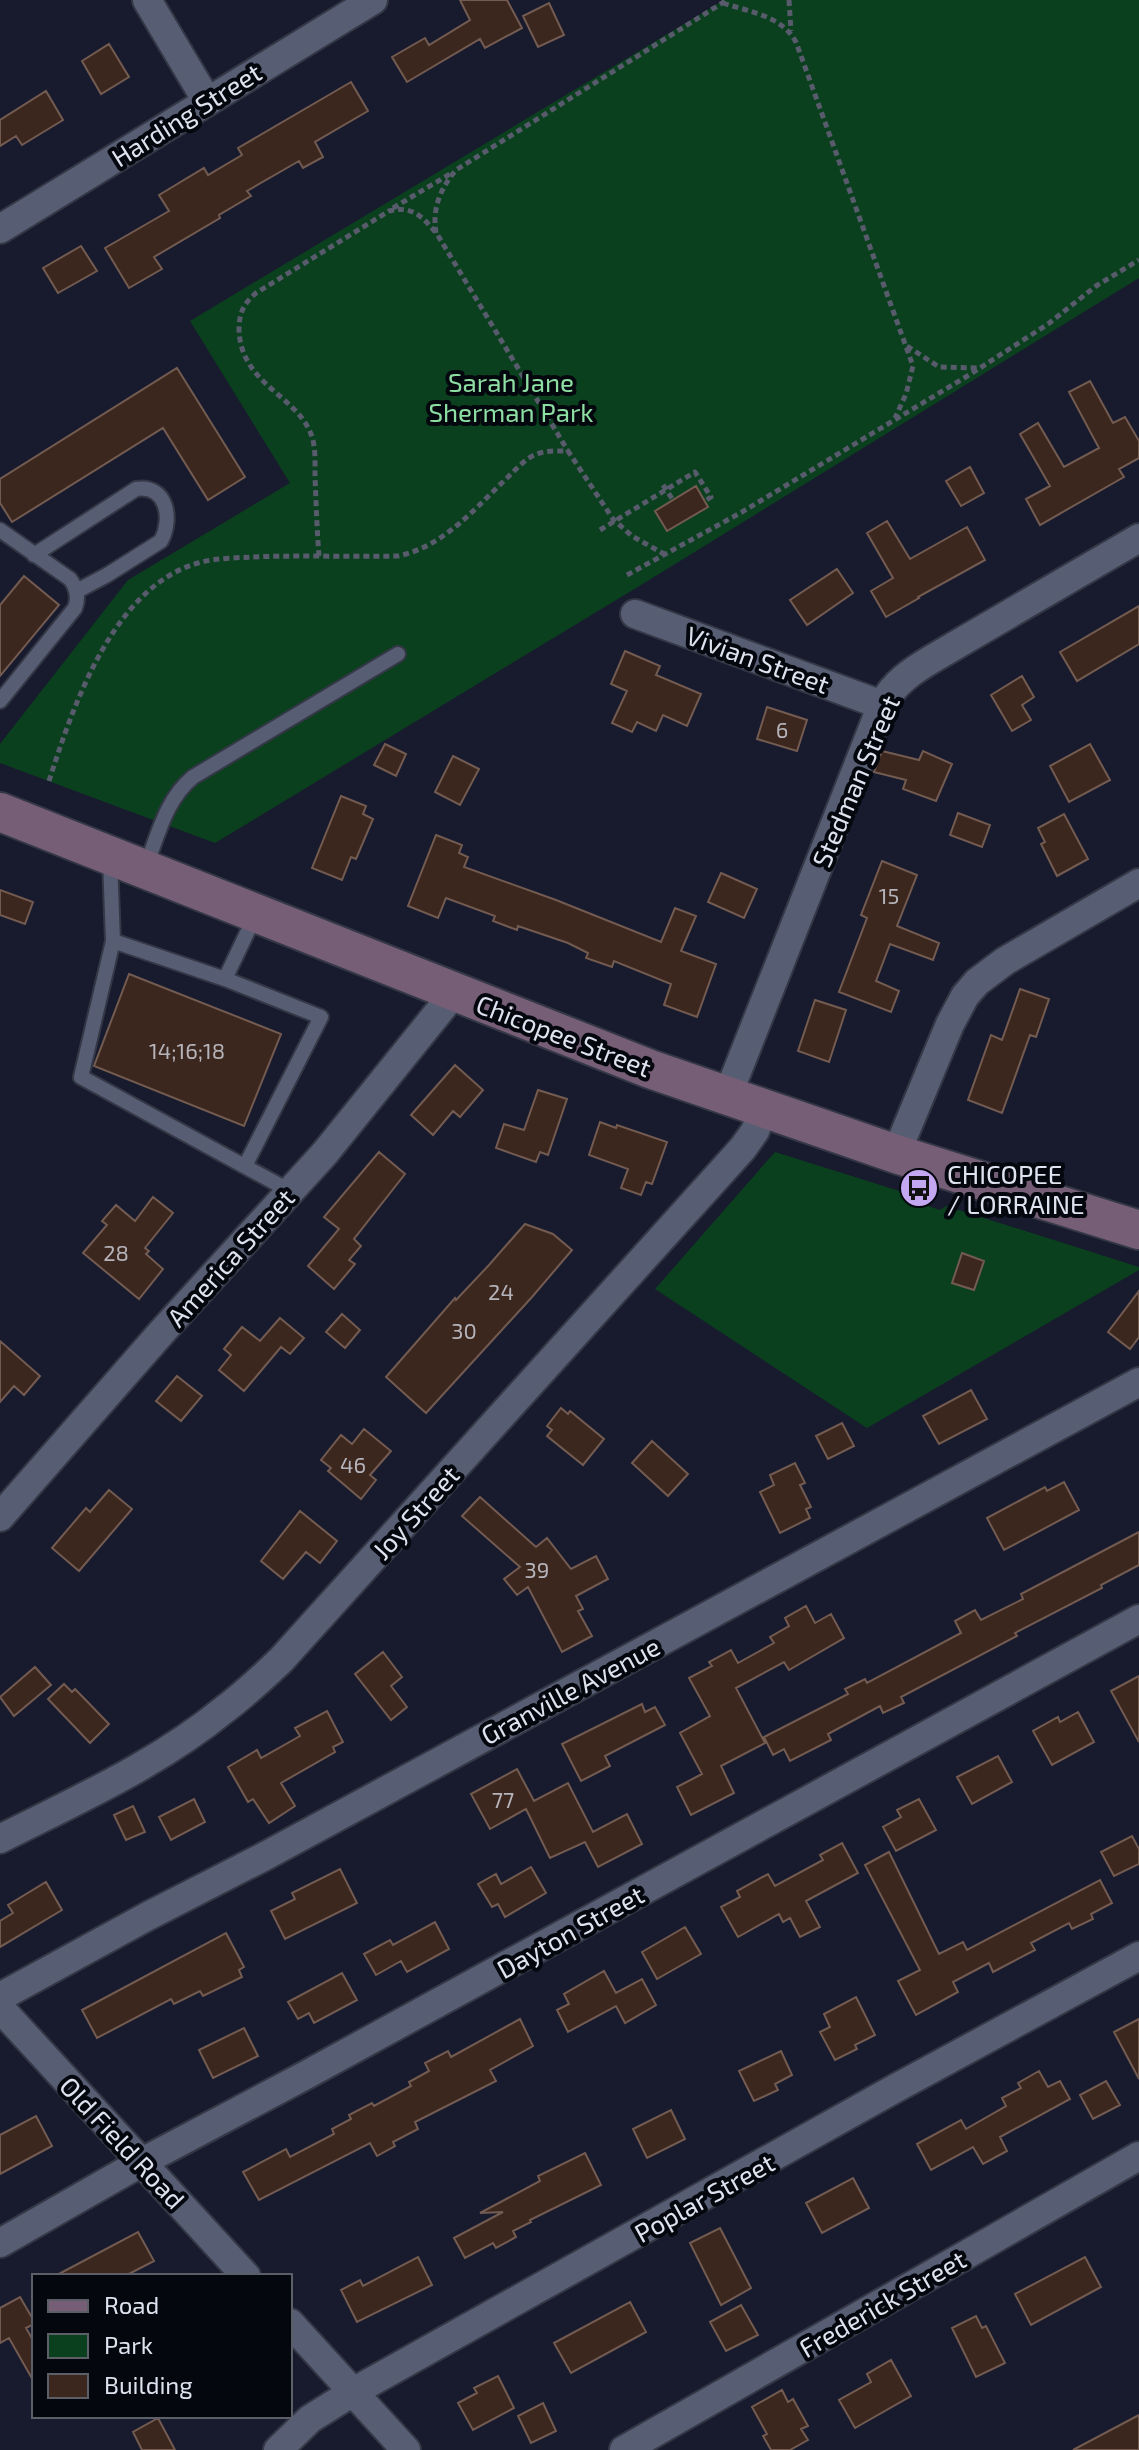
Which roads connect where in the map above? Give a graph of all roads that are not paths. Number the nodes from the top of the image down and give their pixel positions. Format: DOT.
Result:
graph roads {
  1 [pos="147,0"];
  2 [pos="373,0"];
  3 [pos="207,101"];
  4 [pos="0,229"];
  5 [pos="0,530"];
  6 [pos="1139,538"];
  7 [pos="34,555"];
  8 [pos="77,591"];
  9 [pos="635,614"];
  10 [pos="398,654"];
  11 [pos="0,701"];
  12 [pos="882,705"];
  13 [pos="0,812"];
  14 [pos="110,856"];
  15 [pos="145,870"];
  16 [pos="1139,883"];
  17 [pos="256,914"];
  18 [pos="113,941"];
  19 [pos="225,979"];
  20 [pos="454,993"];
  21 [pos="727,1097"];
  22 [pos="763,1110"];
  23 [pos="896,1154"];
  24 [pos="245,1166"];
  25 [pos="290,1191"];
  26 [pos="1139,1230"];
  27 [pos="1139,1382"];
  28 [pos="0,1517"];
  29 [pos="1139,1619"];
  30 [pos="0,1839"];
  31 [pos="1139,1956"];
  32 [pos="0,1997"];
  33 [pos="0,2008"];
  34 [pos="1139,2156"];
  35 [pos="142,2162"];
  36 [pos="0,2243"];
  37 [pos="244,2274"];
  38 [pos="292,2325"];
  39 [pos="353,2392"];
  40 [pos="278,2450"];
  41 [pos="406,2450"];
  42 [pos="624,2450"];
  1 -- 3 [label="street"];
  2 -- 3 [label="street, Harding Street"];
  3 -- 4 [label="street, Harding Street"];
  5 -- 7 [label="lane"];
  6 -- 12 [label="street, Stedman Street"];
  7 -- 8 [label="lane"];
  7 -- 8 [label="lane"];
  8 -- 11 [label="lane"];
  9 -- 12 [label="street, Vivian Street"];
  10 -- 15 [label="lane"];
  12 -- 21 [label="street, Stedman Street"];
  13 -- 14 [label="main road, Chicopee Street"];
  14 -- 15 [label="main road, Chicopee Street"];
  14 -- 18 [label="lane"];
  15 -- 17 [label="main road, Chicopee Street"];
  16 -- 23 [label="street"];
  17 -- 19 [label="lane"];
  17 -- 20 [label="main road, Chicopee Street"];
  18 -- 19 [label="lane"];
  18 -- 24 [label="lane"];
  19 -- 24 [label="lane"];
  20 -- 21 [label="main road, Chicopee Street"];
  20 -- 25 [label="street, America Street"];
  21 -- 22 [label="main road, Chicopee Street"];
  22 -- 23 [label="main road, Chicopee Street"];
  22 -- 30 [label="street, Joy Street"];
  23 -- 26 [label="main road, Chicopee Street"];
  24 -- 25 [label="lane"];
  25 -- 28 [label="street, America Street"];
  27 -- 32 [label="street, Granville Avenue"];
  29 -- 35 [label="street, Dayton Street"];
  31 -- 39 [label="street, Poplar Street"];
  33 -- 35 [label="street, Old Field Road"];
  34 -- 42 [label="street, Frederick Street"];
  35 -- 36 [label="street, Dayton Street"];
  35 -- 37 [label="street, Old Field Road"];
  38 -- 39 [label="street"];
  39 -- 40 [label="street, Poplar Street"];
  39 -- 41 [label="street"];
}
